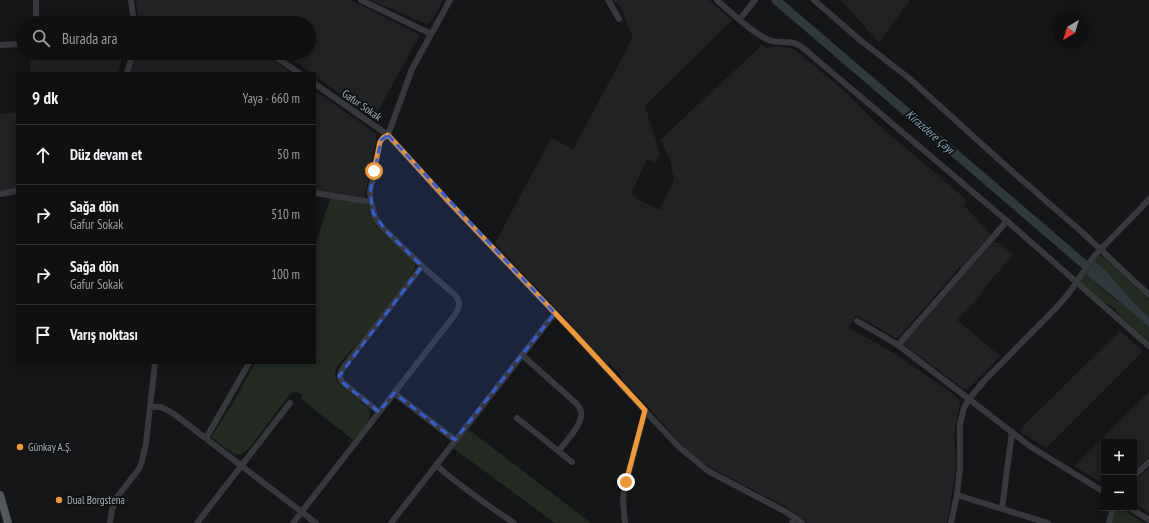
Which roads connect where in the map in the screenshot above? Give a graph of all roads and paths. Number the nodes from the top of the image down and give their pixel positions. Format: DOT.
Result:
graph roads {
  1 [pos="36,0"];
  2 [pos="131,0"];
  3 [pos="361,0"];
  4 [pos="450,0"];
  5 [pos="608,0"];
  6 [pos="717,0"];
  7 [pos="755,0"];
  8 [pos="814,0"];
  9 [pos="36,16"];
  10 [pos="133,16"];
  11 [pos="741,17"];
  12 [pos="620,19"];
  13 [pos="431,34"];
  14 [pos="0,44"];
  15 [pos="16,44"];
  16 [pos="131,60"];
  17 [pos="280,60"];
  18 [pos="126,72"];
  19 [pos="297,72"];
  20 [pos="316,85"];
  21 [pos="388,135"];
  22 [pos="16,191"];
  23 [pos="316,192"];
  24 [pos="0,194"];
  25 [pos="1149,199"];
  26 [pos="370,202"];
  27 [pos="1007,221"];
  28 [pos="1100,249"];
  29 [pos="422,266"];
  30 [pos="1076,282"];
  31 [pos="1149,295"];
  32 [pos="555,313"];
  33 [pos="857,321"];
  34 [pos="898,345"];
  35 [pos="1149,346"];
  36 [pos="522,355"];
  37 [pos="155,364"];
  38 [pos="248,364"];
  39 [pos="394,393"];
  40 [pos="969,398"];
  41 [pos="290,403"];
  42 [pos="150,408"];
  43 [pos="645,410"];
  44 [pos="379,412"];
  45 [pos="517,418"];
  46 [pos="1012,432"];
  47 [pos="206,438"];
  48 [pos="455,440"];
  49 [pos="559,451"];
  50 [pos="572,462"];
  51 [pos="1149,462"];
  52 [pos="436,465"];
  53 [pos="241,466"];
  54 [pos="1135,475"];
  55 [pos="1101,490"];
  56 [pos="0,495"];
  57 [pos="956,495"];
  58 [pos="1002,509"];
  59 [pos="1113,511"];
  60 [pos="1135,511"];
  61 [pos="0,512"];
  62 [pos="302,512"];
  63 [pos="506,517"];
  64 [pos="1149,520"];
  65 [pos="794,521"];
  66 [pos="3,523"];
  67 [pos="8,523"];
  68 [pos="110,523"];
  69 [pos="197,523"];
  70 [pos="293,523"];
  71 [pos="316,523"];
  72 [pos="390,523"];
  73 [pos="501,523"];
  74 [pos="514,523"];
  75 [pos="625,523"];
  76 [pos="802,523"];
  77 [pos="951,523"];
  78 [pos="1048,523"];
  79 [pos="1109,523"];
  1 -- 9 [label="street"];
  2 -- 10 [label="street"];
  3 -- 13 [label="street"];
  4 -- 13 [label="street"];
  5 -- 12 [label="street"];
  6 -- 11 [label="street"];
  7 -- 11 [label="street"];
  8 -- 28 [label="street"];
  11 -- 27 [label="street"];
  13 -- 21 [label="street"];
  14 -- 15 [label="street"];
  16 -- 18 [label="street"];
  17 -- 19 [label="street"];
  20 -- 21 [label="street, Gafur Sokak"];
  21 -- 26 [label="street"];
  21 -- 32 [label="street, Gafur Sokak"];
  22 -- 24 [label="street"];
  23 -- 26 [label="street"];
  25 -- 28 [label="street"];
  26 -- 29 [label="street"];
  27 -- 30 [label="street"];
  27 -- 34 [label="street"];
  28 -- 30 [label="street"];
  28 -- 31 [label="street"];
  29 -- 39 [label="street"];
  29 -- 44 [label="street"];
  30 -- 35 [label="street"];
  30 -- 40 [label="street"];
  32 -- 36 [label="street"];
  32 -- 43 [label="street, Gafur Sokak"];
  33 -- 34 [label="street"];
  34 -- 40 [label="street"];
  36 -- 48 [label="street"];
  36 -- 49 [label="street"];
  37 -- 42 [label="street"];
  38 -- 47 [label="street"];
  39 -- 44 [label="street"];
  39 -- 48 [label="street"];
  40 -- 46 [label="street"];
  40 -- 57 [label="street"];
  41 -- 53 [label="street"];
  42 -- 47 [label="street"];
  42 -- 68 [label="street"];
  43 -- 65 [label="street, Gafur Sokak"];
  43 -- 75 [label="street"];
  44 -- 62 [label="street"];
  45 -- 49 [label="street"];
  46 -- 55 [label="street"];
  46 -- 58 [label="street"];
  47 -- 53 [label="street"];
  48 -- 52 [label="street"];
  49 -- 50 [label="street"];
  51 -- 54 [label="street"];
  52 -- 63 [label="street"];
  52 -- 72 [label="street"];
  53 -- 62 [label="street"];
  53 -- 69 [label="street"];
  56 -- 67 [label="main road"];
  57 -- 58 [label="street"];
  57 -- 77 [label="street"];
  58 -- 78 [label="street"];
  59 -- 79 [label="street"];
  60 -- 64 [label="street"];
  61 -- 66 [label="main road"];
  62 -- 70 [label="street"];
  62 -- 71 [label="street"];
  63 -- 73 [label="street"];
  63 -- 74 [label="street"];
  65 -- 76 [label="street, Gafur Sokak"];
}
